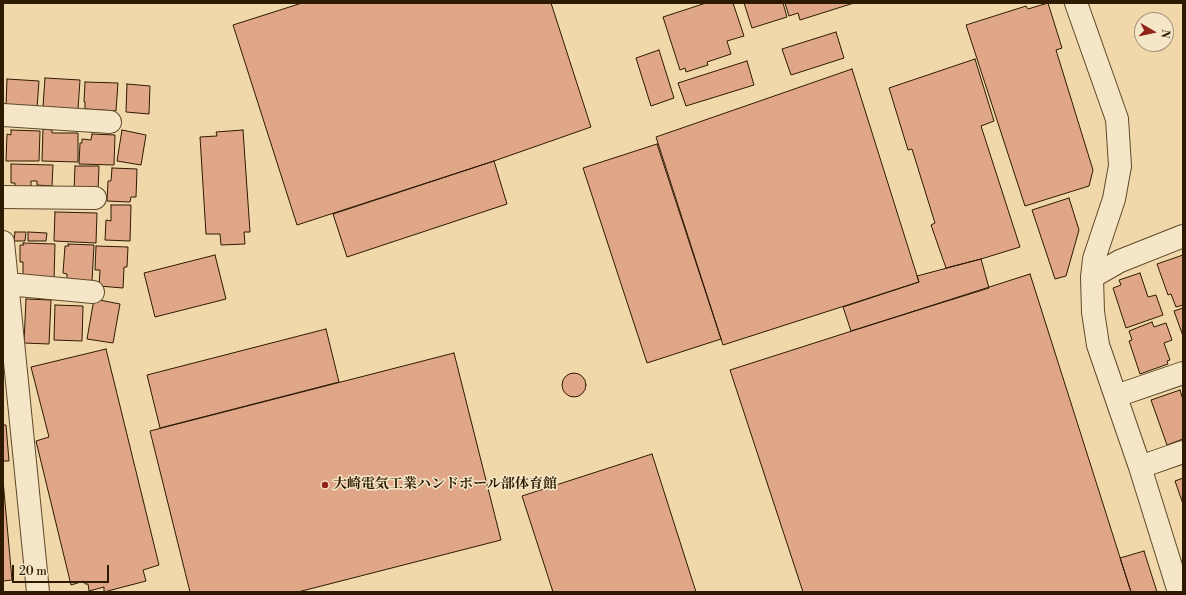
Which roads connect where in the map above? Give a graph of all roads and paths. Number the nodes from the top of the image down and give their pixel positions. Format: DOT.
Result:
graph roads {
  1 [pos="1076,3"];
  2 [pos="3,116"];
  3 [pos="110,122"];
  4 [pos="3,197"];
  5 [pos="95,198"];
  6 [pos="1183,236"];
  7 [pos="3,242"];
  8 [pos="1092,277"];
  9 [pos="7,284"];
  10 [pos="93,292"];
  11 [pos="1183,373"];
  12 [pos="1116,396"];
  13 [pos="1183,452"];
  14 [pos="1140,467"];
  15 [pos="38,592"];
  16 [pos="1179,592"];
  1 -- 8 [label="street"];
  2 -- 3 [label="street"];
  4 -- 5 [label="street"];
  6 -- 8 [label="street"];
  7 -- 9 [label="street"];
  8 -- 12 [label="street"];
  9 -- 10 [label="street"];
  9 -- 15 [label="street"];
  11 -- 12 [label="street"];
  12 -- 14 [label="street"];
  13 -- 14 [label="street"];
  14 -- 16 [label="street"];
}
